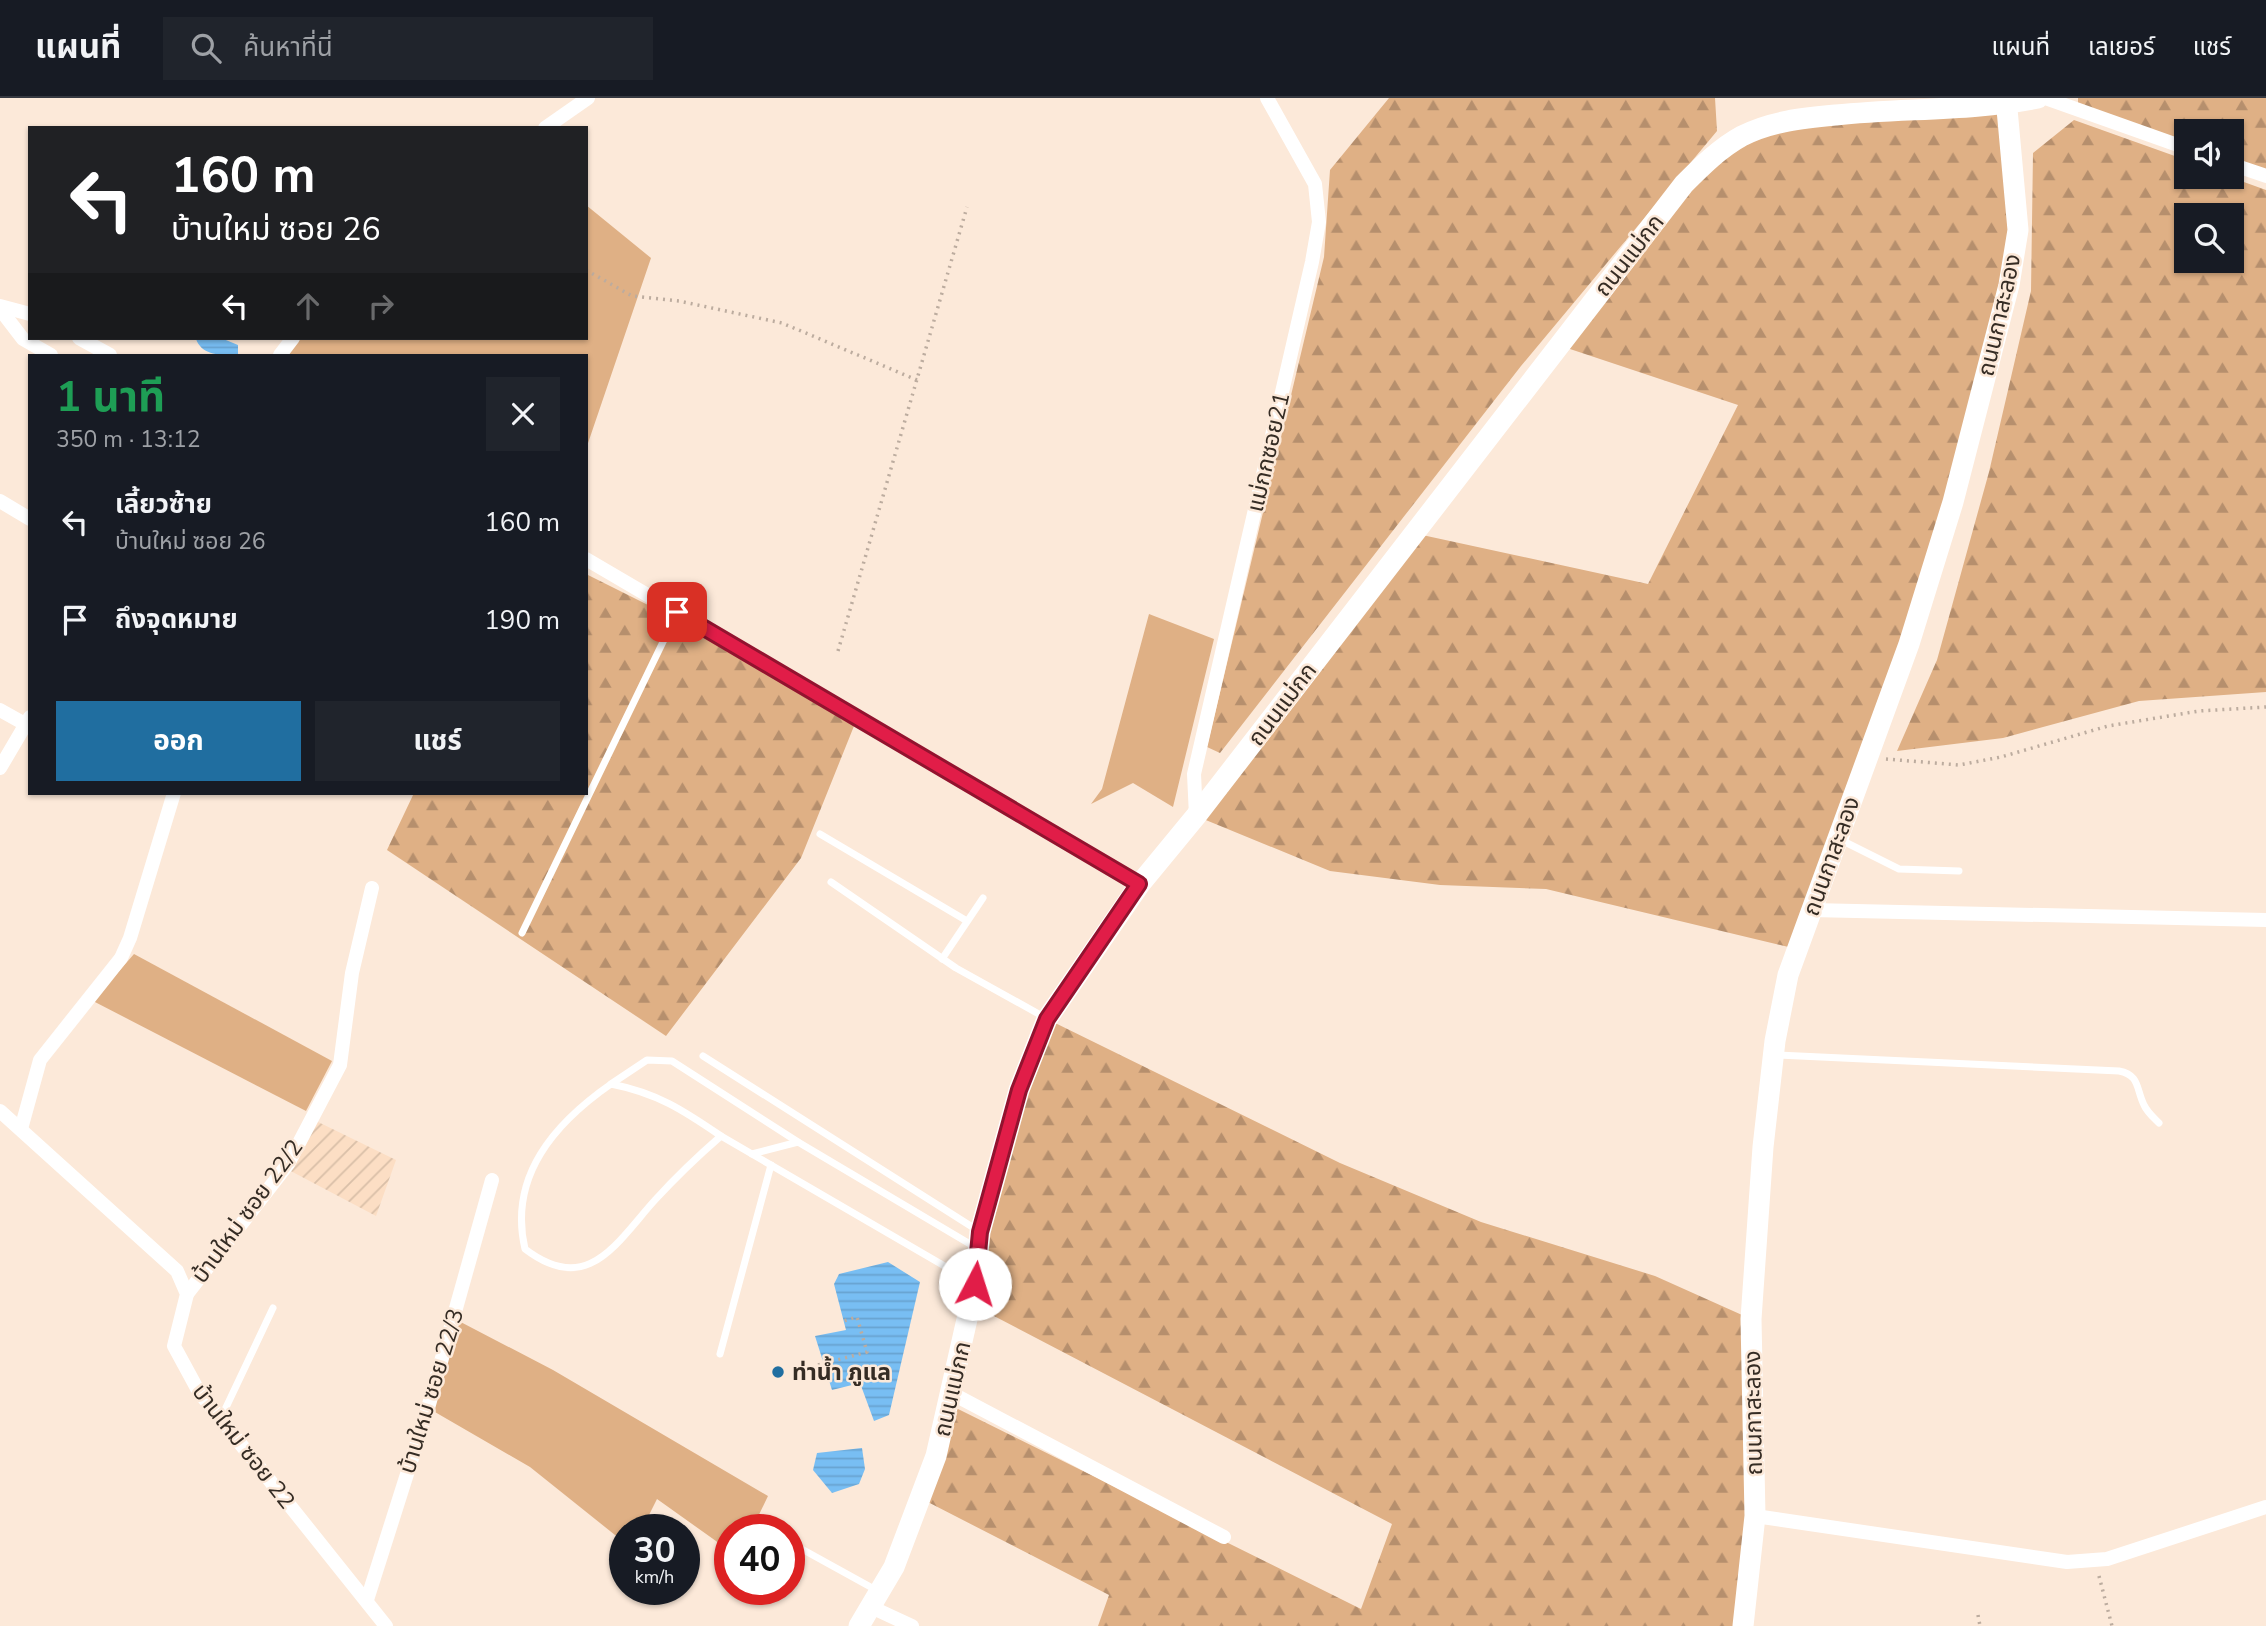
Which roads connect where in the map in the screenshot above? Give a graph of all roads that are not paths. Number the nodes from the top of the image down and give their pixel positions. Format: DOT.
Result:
graph roads {
  1 [pos="588,98"];
  2 [pos="1266,98"];
  3 [pos="2038,98"];
  4 [pos="2045,98"];
  5 [pos="2008,101"];
  6 [pos="548,126"];
  7 [pos="2174,144"];
  8 [pos="2244,168"];
  9 [pos="2266,176"];
  10 [pos="0,307"];
  11 [pos="28,314"];
  12 [pos="83,340"];
  13 [pos="291,340"];
  14 [pos="49,354"];
  15 [pos="108,354"];
  16 [pos="281,354"];
  17 [pos="0,501"];
  18 [pos="28,518"];
  19 [pos="588,560"];
  20 [pos="677,612"];
  21 [pos="0,710"];
  22 [pos="27,720"];
  23 [pos="0,768"];
  24 [pos="173,795"];
  25 [pos="1196,816"];
  26 [pos="820,834"];
  27 [pos="1837,839"];
  28 [pos="1959,871"];
  29 [pos="831,882"];
  30 [pos="1139,884"];
  31 [pos="372,888"];
  32 [pos="983,898"];
  33 [pos="1811,910"];
  34 [pos="2266,920"];
  35 [pos="967,921"];
  36 [pos="522,933"];
  37 [pos="942,959"];
  38 [pos="1047,1019"];
  39 [pos="1773,1055"];
  40 [pos="703,1056"];
  41 [pos="611,1084"];
  42 [pos="0,1111"];
  43 [pos="2159,1123"];
  44 [pos="21,1129"];
  45 [pos="721,1136"];
  46 [pos="798,1142"];
  47 [pos="752,1154"];
  48 [pos="771,1165"];
  49 [pos="492,1180"];
  50 [pos="979,1240"];
  51 [pos="975,1284"];
  52 [pos="187,1294"];
  53 [pos="273,1308"];
  54 [pos="720,1354"];
  55 [pos="951,1394"];
  56 [pos="221,1419"];
  57 [pos="2266,1507"];
  58 [pos="1755,1516"];
  59 [pos="1224,1537"];
  60 [pos="805,1553"];
  61 [pos="875,1599"];
  62 [pos="366,1600"];
  63 [pos="386,1626"];
  64 [pos="859,1626"];
  65 [pos="912,1626"];
  66 [pos="1743,1626"];
  1 -- 6 [label="street"];
  2 -- 25 [label="street, แม่กกซอย21"];
  3 -- 5 [label="street, ถนนแม่กก"];
  4 -- 7 [label="street"];
  5 -- 25 [label="street, ถนนแม่กก"];
  5 -- 27 [label="street, ถนนกาสะลอง"];
  8 -- 9 [label="street"];
  10 -- 11 [label="street"];
  10 -- 14 [label="street"];
  12 -- 15 [label="street"];
  13 -- 16 [label="street"];
  17 -- 18 [label="street"];
  19 -- 20 [label="street"];
  20 -- 30 [label="street"];
  20 -- 36 [label="lane"];
  21 -- 22 [label="street"];
  22 -- 23 [label="street"];
  24 -- 44 [label="street"];
  25 -- 30 [label="street, ถนนแม่กก"];
  26 -- 35 [label="lane"];
  27 -- 28 [label="lane"];
  27 -- 33 [label="street, ถนนกาสะลอง"];
  29 -- 37 [label="lane"];
  30 -- 38 [label="street, ถนนแม่กก"];
  31 -- 52 [label="street, บ้านใหม่ ซอย 22/2"];
  32 -- 35 [label="lane"];
  33 -- 34 [label="street"];
  33 -- 39 [label="street, ถนนกาสะลอง"];
  35 -- 37 [label="lane"];
  37 -- 38 [label="lane"];
  38 -- 50 [label="street, ถนนแม่กก"];
  39 -- 43 [label="lane"];
  39 -- 58 [label="street, ถนนกาสะลอง"];
  40 -- 50 [label="lane"];
  41 -- 45 [label="lane"];
  41 -- 45 [label="lane"];
  41 -- 46 [label="lane"];
  42 -- 44 [label="street"];
  44 -- 52 [label="street"];
  45 -- 47 [label="lane"];
  46 -- 47 [label="lane"];
  46 -- 50 [label="lane"];
  47 -- 48 [label="lane"];
  48 -- 51 [label="lane"];
  48 -- 54 [label="lane"];
  49 -- 62 [label="street, บ้านใหม่ ซอย 22/3"];
  50 -- 51 [label="street, ถนนแม่กก"];
  51 -- 55 [label="street, ถนนแม่กก"];
  52 -- 56 [label="street, บ้านใหม่ ซอย 22"];
  53 -- 56 [label="lane"];
  55 -- 59 [label="street"];
  55 -- 61 [label="street, ถนนแม่กก"];
  56 -- 62 [label="street, บ้านใหม่ ซอย 22"];
  57 -- 58 [label="street"];
  58 -- 66 [label="street, ถนนกาสะลอง"];
  60 -- 61 [label="lane"];
  61 -- 64 [label="street, ถนนแม่กก"];
  61 -- 65 [label="street"];
  62 -- 63 [label="street, บ้านใหม่ ซอย 22"];
}
